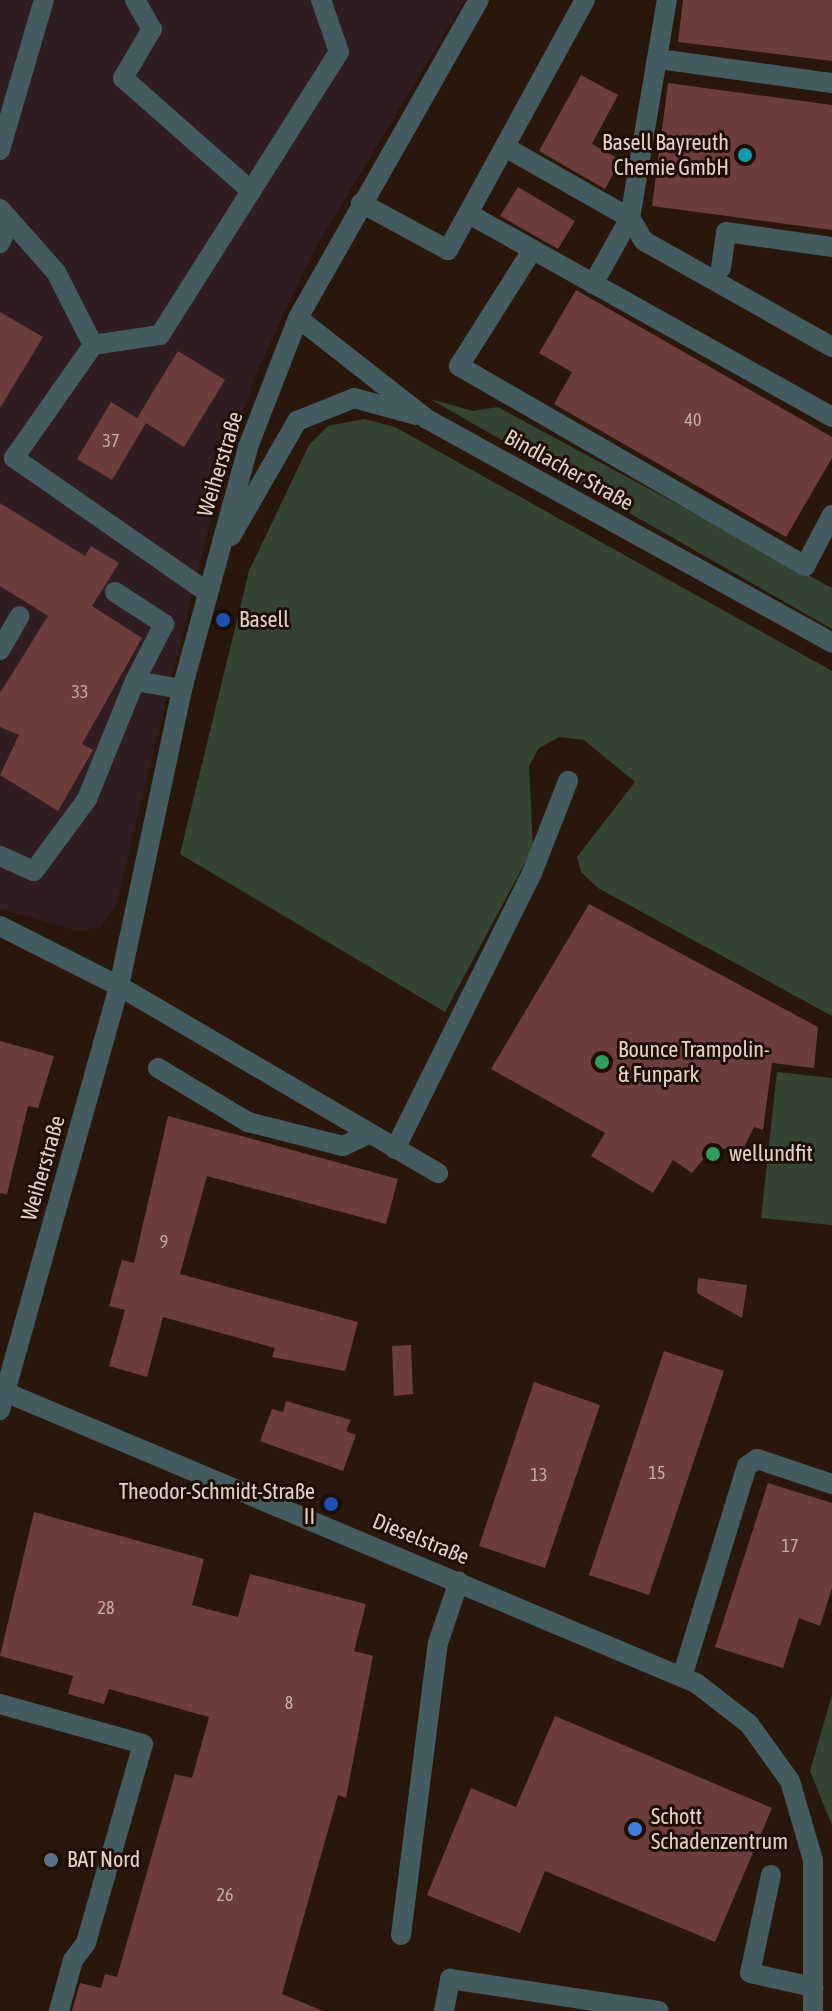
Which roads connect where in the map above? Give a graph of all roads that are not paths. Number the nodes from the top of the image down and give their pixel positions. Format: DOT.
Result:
graph roads {
  1 [pos="44,0"];
  2 [pos="135,0"];
  3 [pos="321,0"];
  4 [pos="479,0"];
  5 [pos="585,0"];
  6 [pos="667,0"];
  7 [pos="659,59"];
  8 [pos="832,83"];
  9 [pos="505,147"];
  10 [pos="0,150"];
  11 [pos="251,191"];
  12 [pos="361,203"];
  13 [pos="469,214"];
  14 [pos="5,215"];
  15 [pos="630,218"];
  16 [pos="0,243"];
  17 [pos="832,247"];
  18 [pos="531,252"];
  19 [pos="721,268"];
  20 [pos="593,284"];
  21 [pos="298,318"];
  22 [pos="93,345"];
  23 [pos="832,347"];
  24 [pos="832,417"];
  25 [pos="427,419"];
  26 [pos="832,515"];
  27 [pos="209,583"];
  28 [pos="115,592"];
  29 [pos="20,616"];
  30 [pos="832,643"];
  31 [pos="0,650"];
  32 [pos="135,681"];
  33 [pos="182,689"];
  34 [pos="568,781"];
  35 [pos="0,856"];
  36 [pos="0,926"];
  37 [pos="119,986"];
  38 [pos="158,1068"];
  39 [pos="369,1134"];
  40 [pos="395,1149"];
  41 [pos="438,1173"];
  42 [pos="2,1397"];
  43 [pos="832,1484"];
  44 [pos="459,1581"];
  45 [pos="682,1677"];
  46 [pos="0,1704"];
  47 [pos="823,1860"];
  48 [pos="771,1875"];
  49 [pos="401,1935"];
  50 [pos="813,1987"];
  51 [pos="59,2011"];
  52 [pos="444,2011"];
  53 [pos="659,2011"];
  54 [pos="813,2011"];
  1 -- 10 [label="street"];
  2 -- 11 [label="street"];
  3 -- 11 [label="street"];
  4 -- 12 [label="street, Weiherstraße"];
  5 -- 9 [label="street"];
  6 -- 7 [label="street"];
  7 -- 8 [label="street"];
  7 -- 15 [label="street"];
  9 -- 13 [label="street"];
  9 -- 15 [label="street"];
  11 -- 22 [label="street"];
  12 -- 13 [label="street"];
  12 -- 21 [label="street, Weiherstraße"];
  13 -- 18 [label="street"];
  14 -- 16 [label="street"];
  14 -- 22 [label="street"];
  15 -- 20 [label="street"];
  15 -- 23 [label="street"];
  17 -- 19 [label="street"];
  18 -- 20 [label="street"];
  18 -- 26 [label="street"];
  20 -- 24 [label="street"];
  21 -- 25 [label="street, Bindlacher Straße"];
  21 -- 27 [label="street, Weiherstraße"];
  22 -- 27 [label="street"];
  25 -- 27 [label="street"];
  25 -- 30 [label="street, Bindlacher Straße"];
  27 -- 33 [label="street, Weiherstraße"];
  28 -- 32 [label="street"];
  29 -- 31 [label="street"];
  32 -- 33 [label="street"];
  32 -- 35 [label="street"];
  33 -- 37 [label="street, Weiherstraße"];
  34 -- 40 [label="street"];
  36 -- 37 [label="street"];
  37 -- 39 [label="street"];
  37 -- 42 [label="street, Weiherstraße"];
  38 -- 39 [label="street"];
  39 -- 40 [label="street"];
  40 -- 41 [label="street"];
  42 -- 44 [label="street, Dieselstraße"];
  43 -- 45 [label="street"];
  44 -- 45 [label="street, Dieselstraße"];
  44 -- 49 [label="street"];
  45 -- 47 [label="street, Dieselstraße"];
  46 -- 51 [label="street"];
  47 -- 50 [label="street, Dieselstraße"];
  48 -- 50 [label="street"];
  50 -- 54 [label="street, Dieselstraße"];
  52 -- 53 [label="street"];
}
